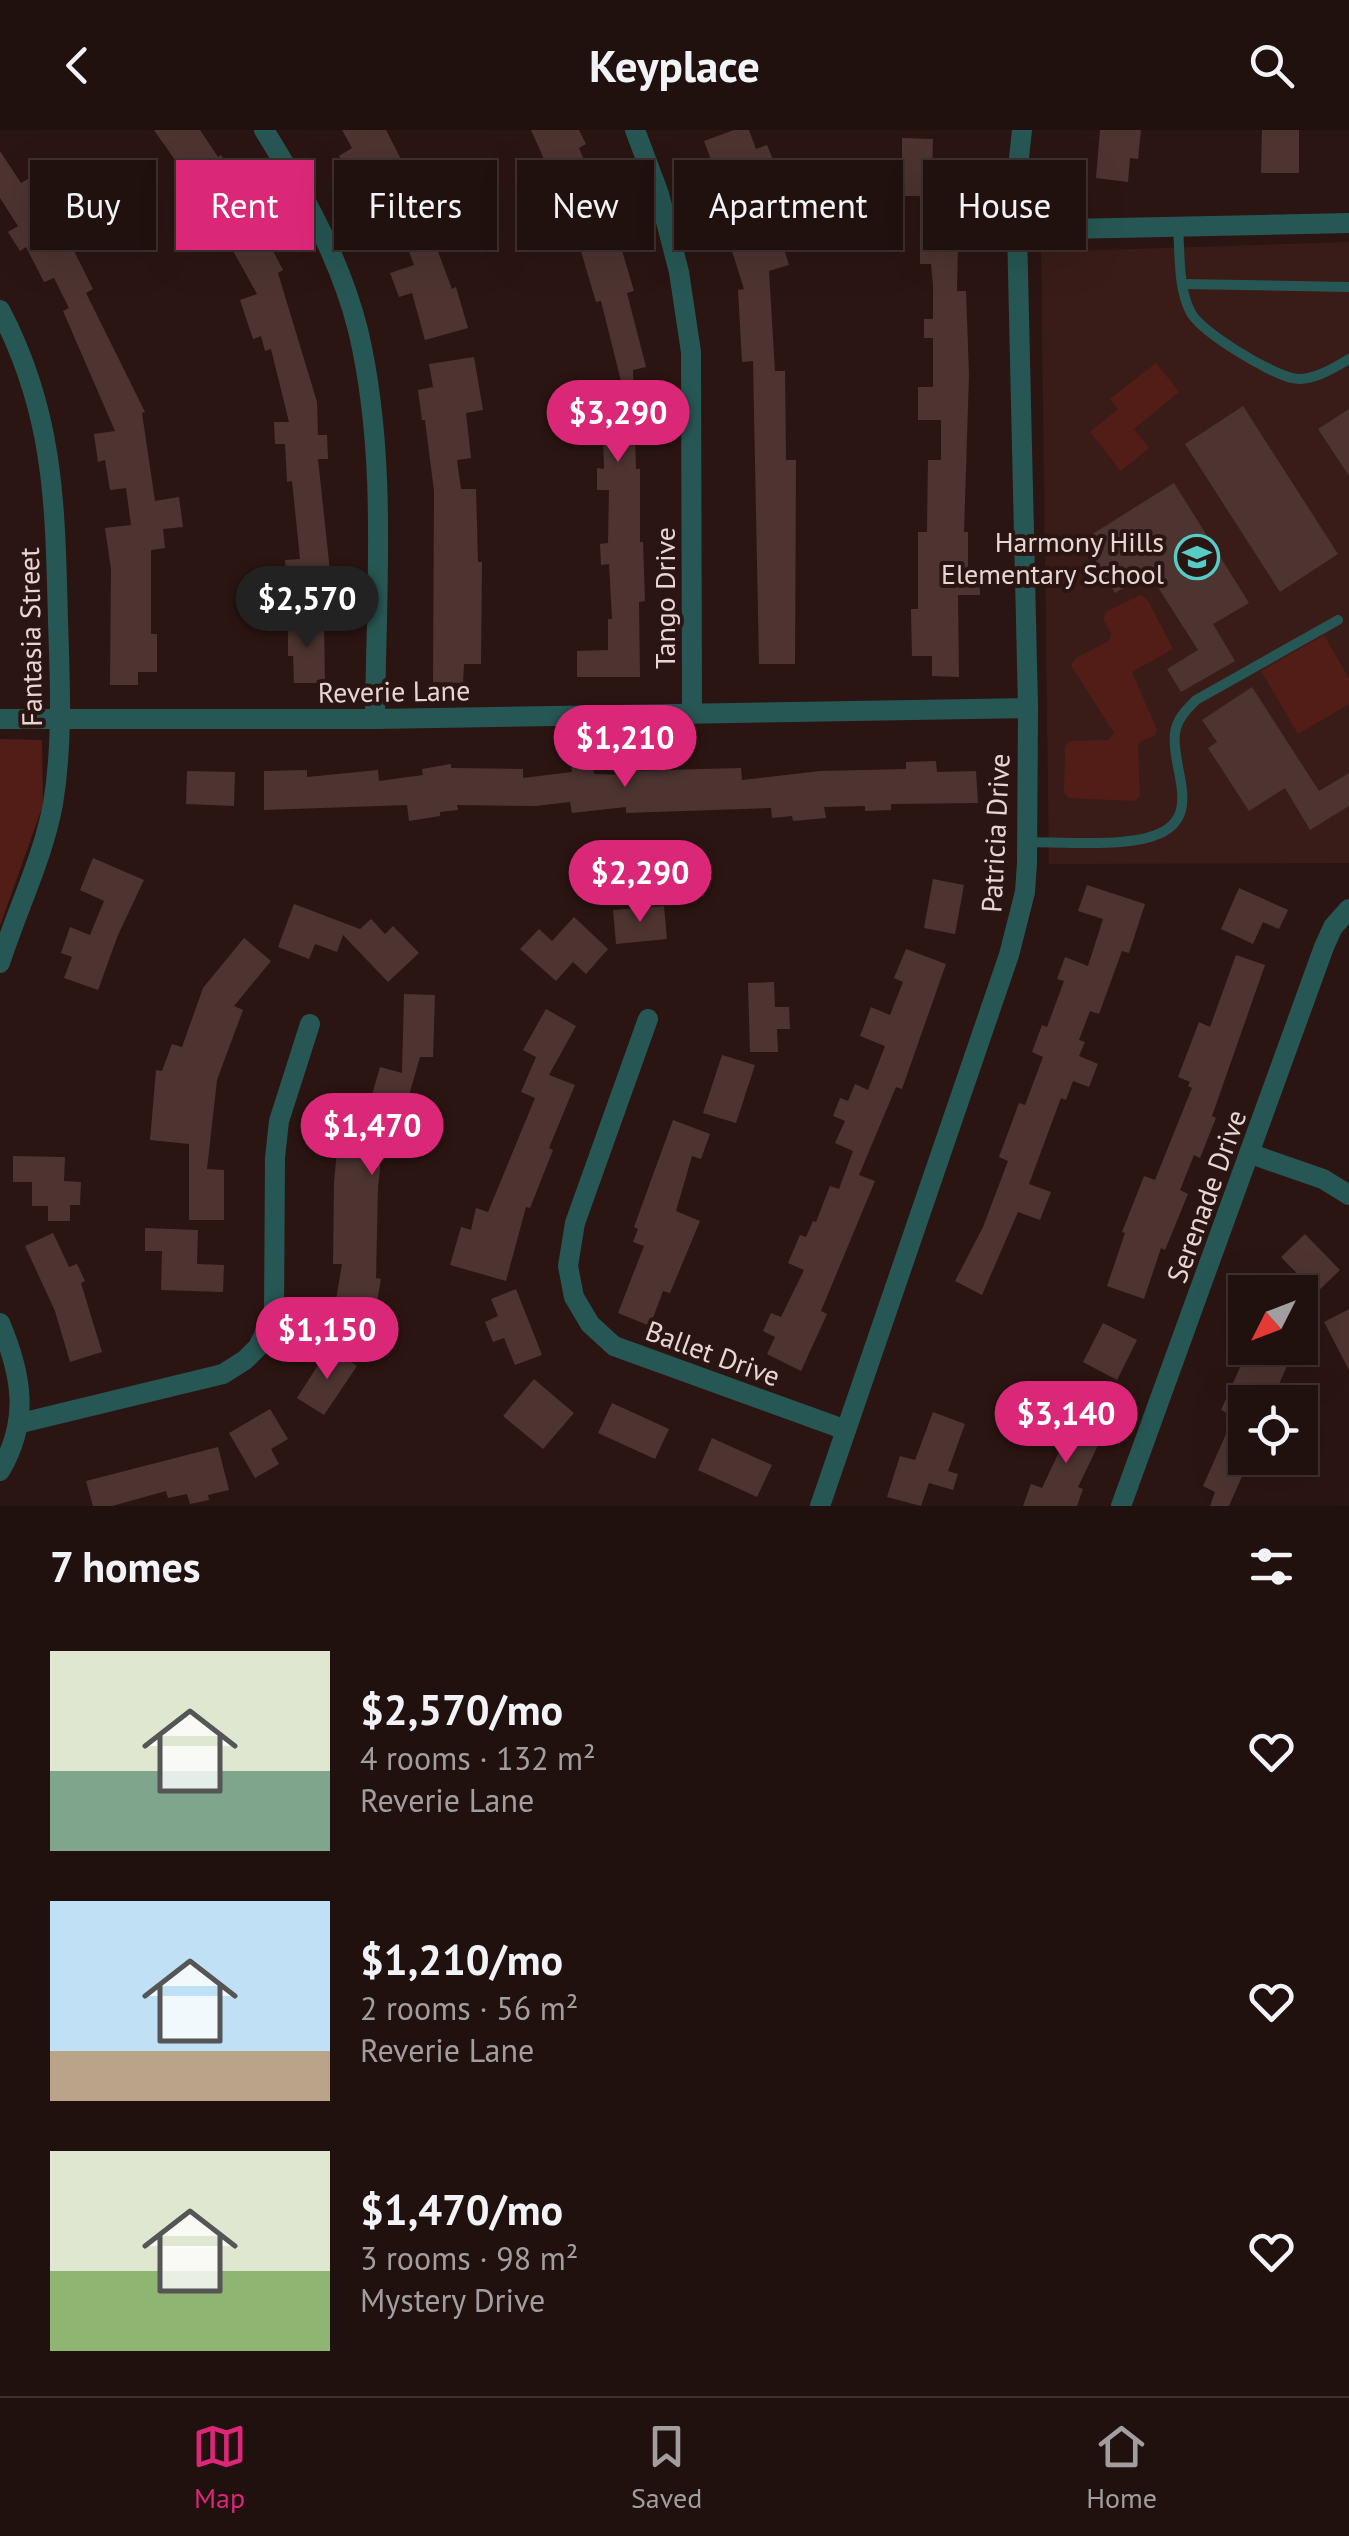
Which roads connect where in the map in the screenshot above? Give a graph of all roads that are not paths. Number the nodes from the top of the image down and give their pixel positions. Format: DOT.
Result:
graph roads {
  1 [pos="264,130"];
  2 [pos="635,130"];
  3 [pos="1022,130"];
  4 [pos="1019,160"];
  5 [pos="1349,207"];
  6 [pos="1349,223"];
  7 [pos="1178,227"];
  8 [pos="1086,229"];
  9 [pos="1018,250"];
  10 [pos="1183,284"];
  11 [pos="1349,287"];
  12 [pos="0,310"];
  13 [pos="1349,359"];
  14 [pos="1338,620"];
  15 [pos="1028,708"];
  16 [pos="692,714"];
  17 [pos="61,718"];
  18 [pos="0,719"];
  19 [pos="376,720"];
  20 [pos="1027,842"];
  21 [pos="1349,909"];
  22 [pos="1,959"];
  23 [pos="648,1019"];
  24 [pos="310,1024"];
  25 [pos="1251,1154"];
  26 [pos="1349,1194"];
  27 [pos="0,1323"];
  28 [pos="21,1424"];
  29 [pos="846,1430"];
  30 [pos="0,1471"];
  31 [pos="820,1506"];
  32 [pos="1121,1506"];
  1 -- 19 [label="street"];
  2 -- 16 [label="street, Tango Drive"];
  3 -- 4 [label="street, Patricia Drive"];
  5 -- 6 [label="street"];
  6 -- 7 [label="street"];
  7 -- 8 [label="street"];
  7 -- 10 [label="lane"];
  9 -- 15 [label="street, Patricia Drive"];
  10 -- 11 [label="lane"];
  10 -- 13 [label="lane"];
  12 -- 17 [label="street, Fantasia Street"];
  14 -- 20 [label="lane"];
  15 -- 16 [label="street, Reverie Lane"];
  15 -- 20 [label="street, Patricia Drive"];
  16 -- 19 [label="street, Reverie Lane"];
  17 -- 18 [label="street, Reverie Lane"];
  17 -- 19 [label="street, Reverie Lane"];
  17 -- 22 [label="street, Fantasia Street"];
  20 -- 29 [label="street, Patricia Drive"];
  21 -- 25 [label="street, Serenade Drive"];
  23 -- 29 [label="street, Ballet Drive"];
  24 -- 28 [label="street"];
  25 -- 26 [label="street"];
  25 -- 32 [label="street, Serenade Drive"];
  27 -- 28 [label="street"];
  28 -- 30 [label="street"];
  29 -- 31 [label="street, Patricia Drive"];
}
